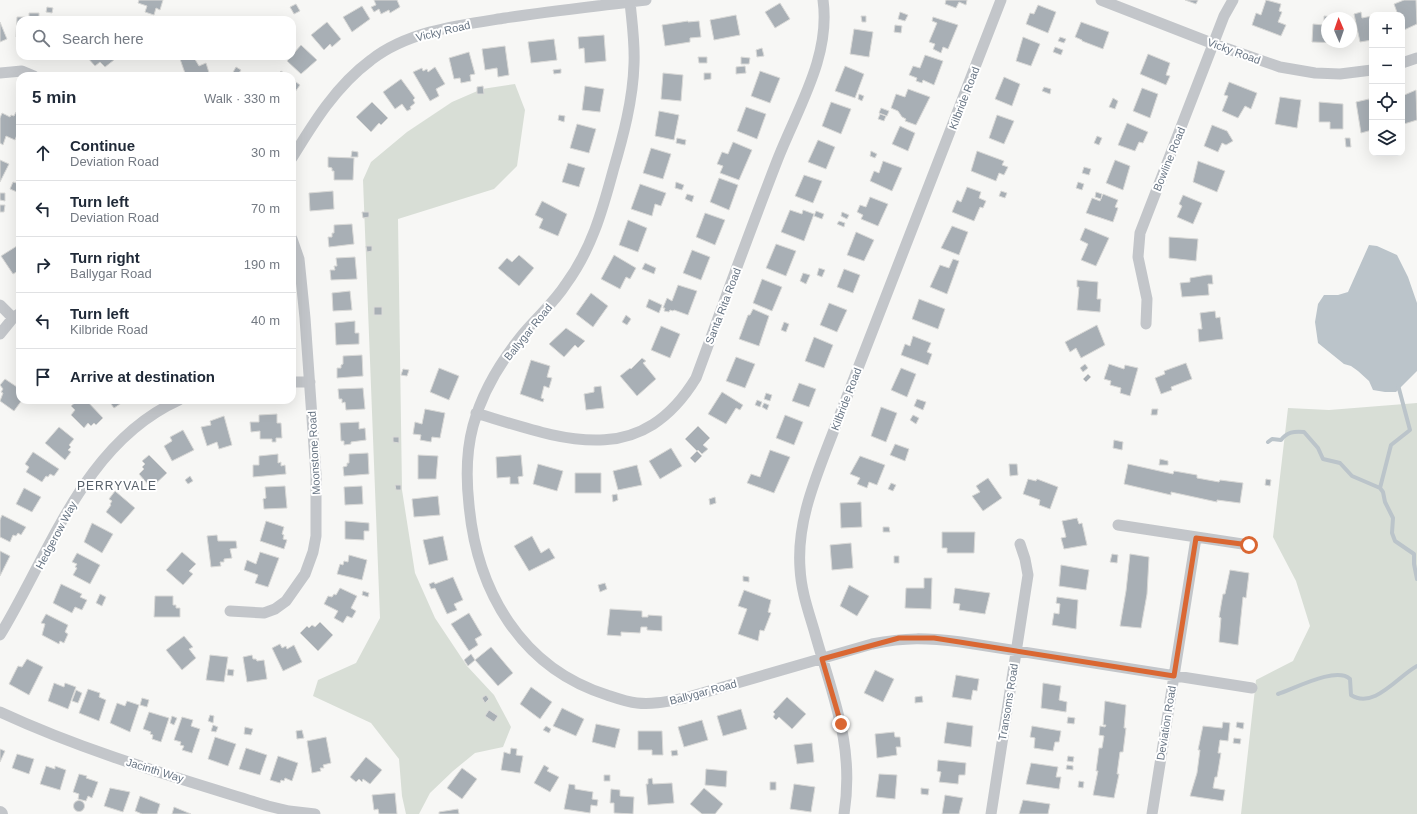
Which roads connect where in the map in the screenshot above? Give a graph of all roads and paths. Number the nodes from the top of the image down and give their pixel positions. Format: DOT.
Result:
graph roads {
  1 [pos="646,0"];
  2 [pos="823,0"];
  3 [pos="1001,0"];
  4 [pos="1101,0"];
  5 [pos="1233,0"];
  6 [pos="630,2"];
  7 [pos="1214,44"];
  8 [pos="1417,58"];
  9 [pos="1405,62"];
  10 [pos="1369,70"];
  11 [pos="24,72"];
  12 [pos="0,73"];
  13 [pos="296,151"];
  14 [pos="296,250"];
  15 [pos="0,305"];
  16 [pos="16,315"];
  17 [pos="1146,324"];
  18 [pos="0,334"];
  19 [pos="296,382"];
  20 [pos="310,382"];
  21 [pos="171,404"];
  22 [pos="476,413"];
  23 [pos="1118,525"];
  24 [pos="1196,538"];
  25 [pos="1020,544"];
  26 [pos="1249,545"];
  27 [pos="230,611"];
  28 [pos="0,635"];
  29 [pos="1016,652"];
  30 [pos="822,659"];
  31 [pos="1174,676"];
  32 [pos="1252,688"];
  33 [pos="0,712"];
  34 [pos="315,814"];
  35 [pos="844,814"];
  36 [pos="991,814"];
  37 [pos="1152,814"];
  1 -- 6 [label="street, Vicky Road"];
  2 -- 22 [label="street, Santa Rita Road"];
  3 -- 30 [label="street, Kilbride Road"];
  4 -- 7 [label="street, Vicky Road"];
  5 -- 7 [label="street, Bowline Road"];
  6 -- 13 [label="street, Vicky Road"];
  6 -- 22 [label="street, Ballygar Road"];
  7 -- 10 [label="street, Vicky Road"];
  7 -- 17 [label="street, Bowline Road"];
  8 -- 9 [label="street"];
  11 -- 12 [label="street"];
  14 -- 20 [label="street, Moonstone Road"];
  15 -- 16 [label="street"];
  16 -- 18 [label="street"];
  19 -- 20 [label="street"];
  20 -- 27 [label="street, Moonstone Road"];
  21 -- 28 [label="street, Hedgerow Way"];
  22 -- 30 [label="street, Ballygar Road"];
  23 -- 24 [label="street"];
  24 -- 26 [label="street"];
  24 -- 31 [label="street, Deviation Road"];
  25 -- 29 [label="street, Transoms Road"];
  29 -- 30 [label="street, Ballygar Road"];
  29 -- 31 [label="street, Ballygar Road"];
  29 -- 36 [label="street, Transoms Road"];
  30 -- 35 [label="street, Kilbride Road"];
  31 -- 32 [label="street, Ballygar Road"];
  31 -- 37 [label="street, Deviation Road"];
  33 -- 34 [label="street, Jacinth Way"];
}
